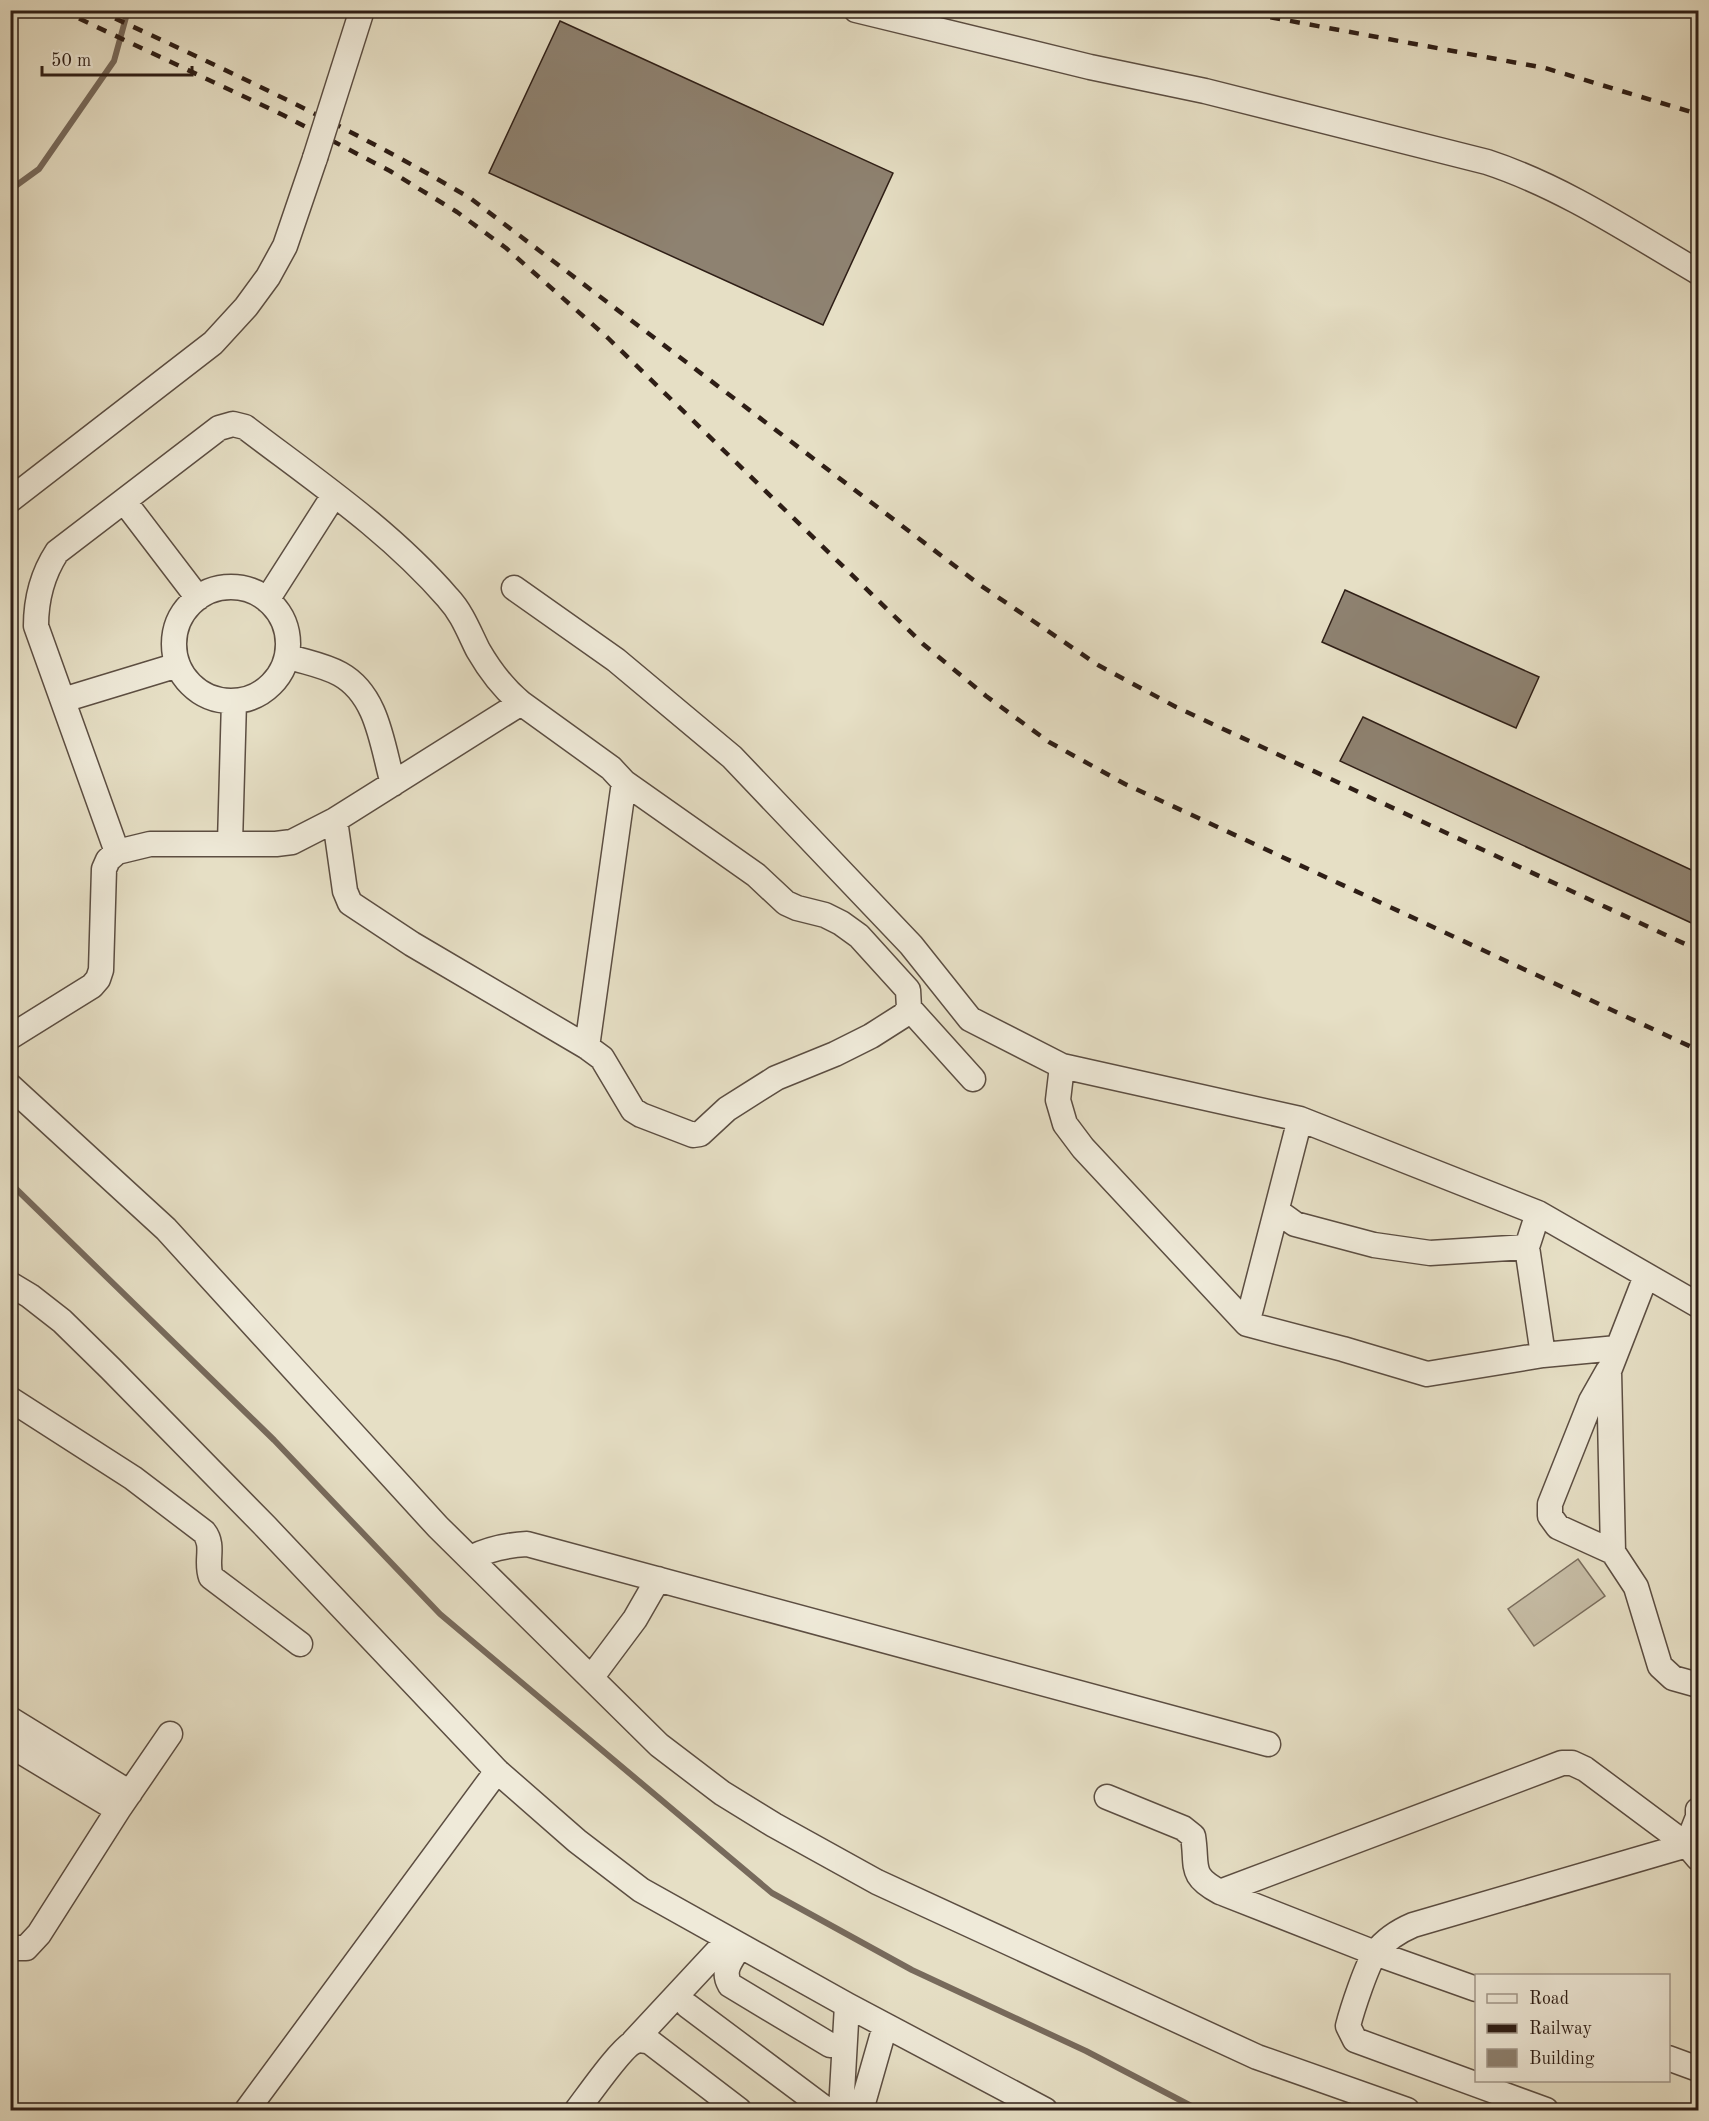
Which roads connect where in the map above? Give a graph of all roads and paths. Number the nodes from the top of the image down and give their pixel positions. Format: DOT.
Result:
graph roads {
  1 [pos="362,10"];
  2 [pos="856,10"];
  3 [pos="1698,272"];
  4 [pos="334,495"];
  5 [pos="10,500"];
  6 [pos="123,501"];
  7 [pos="514,588"];
  8 [pos="198,598"];
  9 [pos="267,600"];
  10 [pos="287,656"];
  11 [pos="178,665"];
  12 [pos="63,700"];
  13 [pos="234,701"];
  14 [pos="521,703"];
  15 [pos="624,782"];
  16 [pos="393,784"];
  17 [pos="335,820"];
  18 [pos="230,843"];
  19 [pos="117,852"];
  20 [pos="909,1008"];
  21 [pos="10,1037"];
  22 [pos="587,1047"];
  23 [pos="1062,1066"];
  24 [pos="974,1079"];
  25 [pos="10,1086"];
  26 [pos="1300,1119"];
  27 [pos="1277,1211"];
  28 [pos="1538,1213"];
  29 [pos="1527,1247"];
  30 [pos="1646,1276"];
  31 [pos="10,1284"];
  32 [pos="1698,1305"];
  33 [pos="1247,1324"];
  34 [pos="1617,1348"];
  35 [pos="1543,1355"];
  36 [pos="1609,1371"];
  37 [pos="10,1399"];
  38 [pos="1613,1552"];
  39 [pos="470,1558"];
  40 [pos="658,1579"];
  41 [pos="300,1644"];
  42 [pos="591,1678"];
  43 [pos="1698,1685"];
  44 [pos="10,1719"];
  45 [pos="170,1734"];
  46 [pos="1268,1744"];
  47 [pos="10,1745"];
  48 [pos="497,1771"];
  49 [pos="1107,1797"];
  50 [pos="124,1802"];
  51 [pos="1698,1810"];
  52 [pos="1693,1851"];
  53 [pos="1220,1892"];
  54 [pos="734,1943"];
  55 [pos="12,1949"];
  56 [pos="1375,1953"];
  57 [pos="1475,1989"];
  58 [pos="847,2005"];
  59 [pos="688,2006"];
  60 [pos="885,2026"];
  61 [pos="634,2041"];
  62 [pos="830,2045"];
  63 [pos="1670,2059"];
  64 [pos="1698,2069"];
  65 [pos="247,2110"];
  66 [pos="577,2110"];
  67 [pos="739,2110"];
  68 [pos="827,2110"];
  69 [pos="841,2110"];
  70 [pos="861,2110"];
  71 [pos="1044,2110"];
  72 [pos="1407,2110"];
  73 [pos="1546,2110"];
  1 -- 5 [label="street, bridge"];
  2 -- 3 [label="street"];
  4 -- 6 [label="street"];
  4 -- 9 [label="street"];
  4 -- 14 [label="street"];
  6 -- 8 [label="street"];
  6 -- 12 [label="street"];
  7 -- 23 [label="street"];
  8 -- 9 [label="street"];
  8 -- 11 [label="street"];
  9 -- 10 [label="street"];
  10 -- 13 [label="street"];
  10 -- 16 [label="street"];
  11 -- 12 [label="street"];
  11 -- 13 [label="street"];
  12 -- 19 [label="street"];
  13 -- 18 [label="street"];
  14 -- 15 [label="street"];
  14 -- 16 [label="street"];
  15 -- 20 [label="street"];
  15 -- 22 [label="street"];
  16 -- 17 [label="street"];
  17 -- 18 [label="street"];
  17 -- 22 [label="street"];
  18 -- 19 [label="street"];
  19 -- 21 [label="street"];
  20 -- 22 [label="street"];
  20 -- 24 [label="street"];
  23 -- 26 [label="street"];
  23 -- 33 [label="street"];
  25 -- 39 [label="street"];
  26 -- 27 [label="street"];
  26 -- 28 [label="street"];
  27 -- 29 [label="street"];
  27 -- 33 [label="street"];
  28 -- 29 [label="street"];
  28 -- 30 [label="street"];
  29 -- 35 [label="street"];
  30 -- 32 [label="street"];
  30 -- 34 [label="street"];
  31 -- 48 [label="street"];
  33 -- 35 [label="street"];
  34 -- 35 [label="street"];
  34 -- 36 [label="street"];
  36 -- 38 [label="street"];
  36 -- 38 [label="street"];
  37 -- 41 [label="street"];
  38 -- 43 [label="street"];
  39 -- 40 [label="street"];
  39 -- 42 [label="street"];
  40 -- 42 [label="street"];
  40 -- 46 [label="street"];
  42 -- 72 [label="street"];
  44 -- 50 [label="street"];
  45 -- 50 [label="street"];
  47 -- 50 [label="street"];
  48 -- 54 [label="street"];
  48 -- 65 [label="street"];
  49 -- 53 [label="street"];
  50 -- 55 [label="street"];
  51 -- 52 [label="street"];
  52 -- 53 [label="street"];
  52 -- 56 [label="street"];
  53 -- 56 [label="street"];
  54 -- 58 [label="street"];
  54 -- 61 [label="street"];
  54 -- 62 [label="street"];
  56 -- 57 [label="street"];
  56 -- 73 [label="street"];
  58 -- 60 [label="street"];
  58 -- 69 [label="street"];
  59 -- 68 [label="street"];
  60 -- 70 [label="street"];
  60 -- 71 [label="street"];
  61 -- 66 [label="street"];
  61 -- 67 [label="street"];
  63 -- 64 [label="street"];
}
